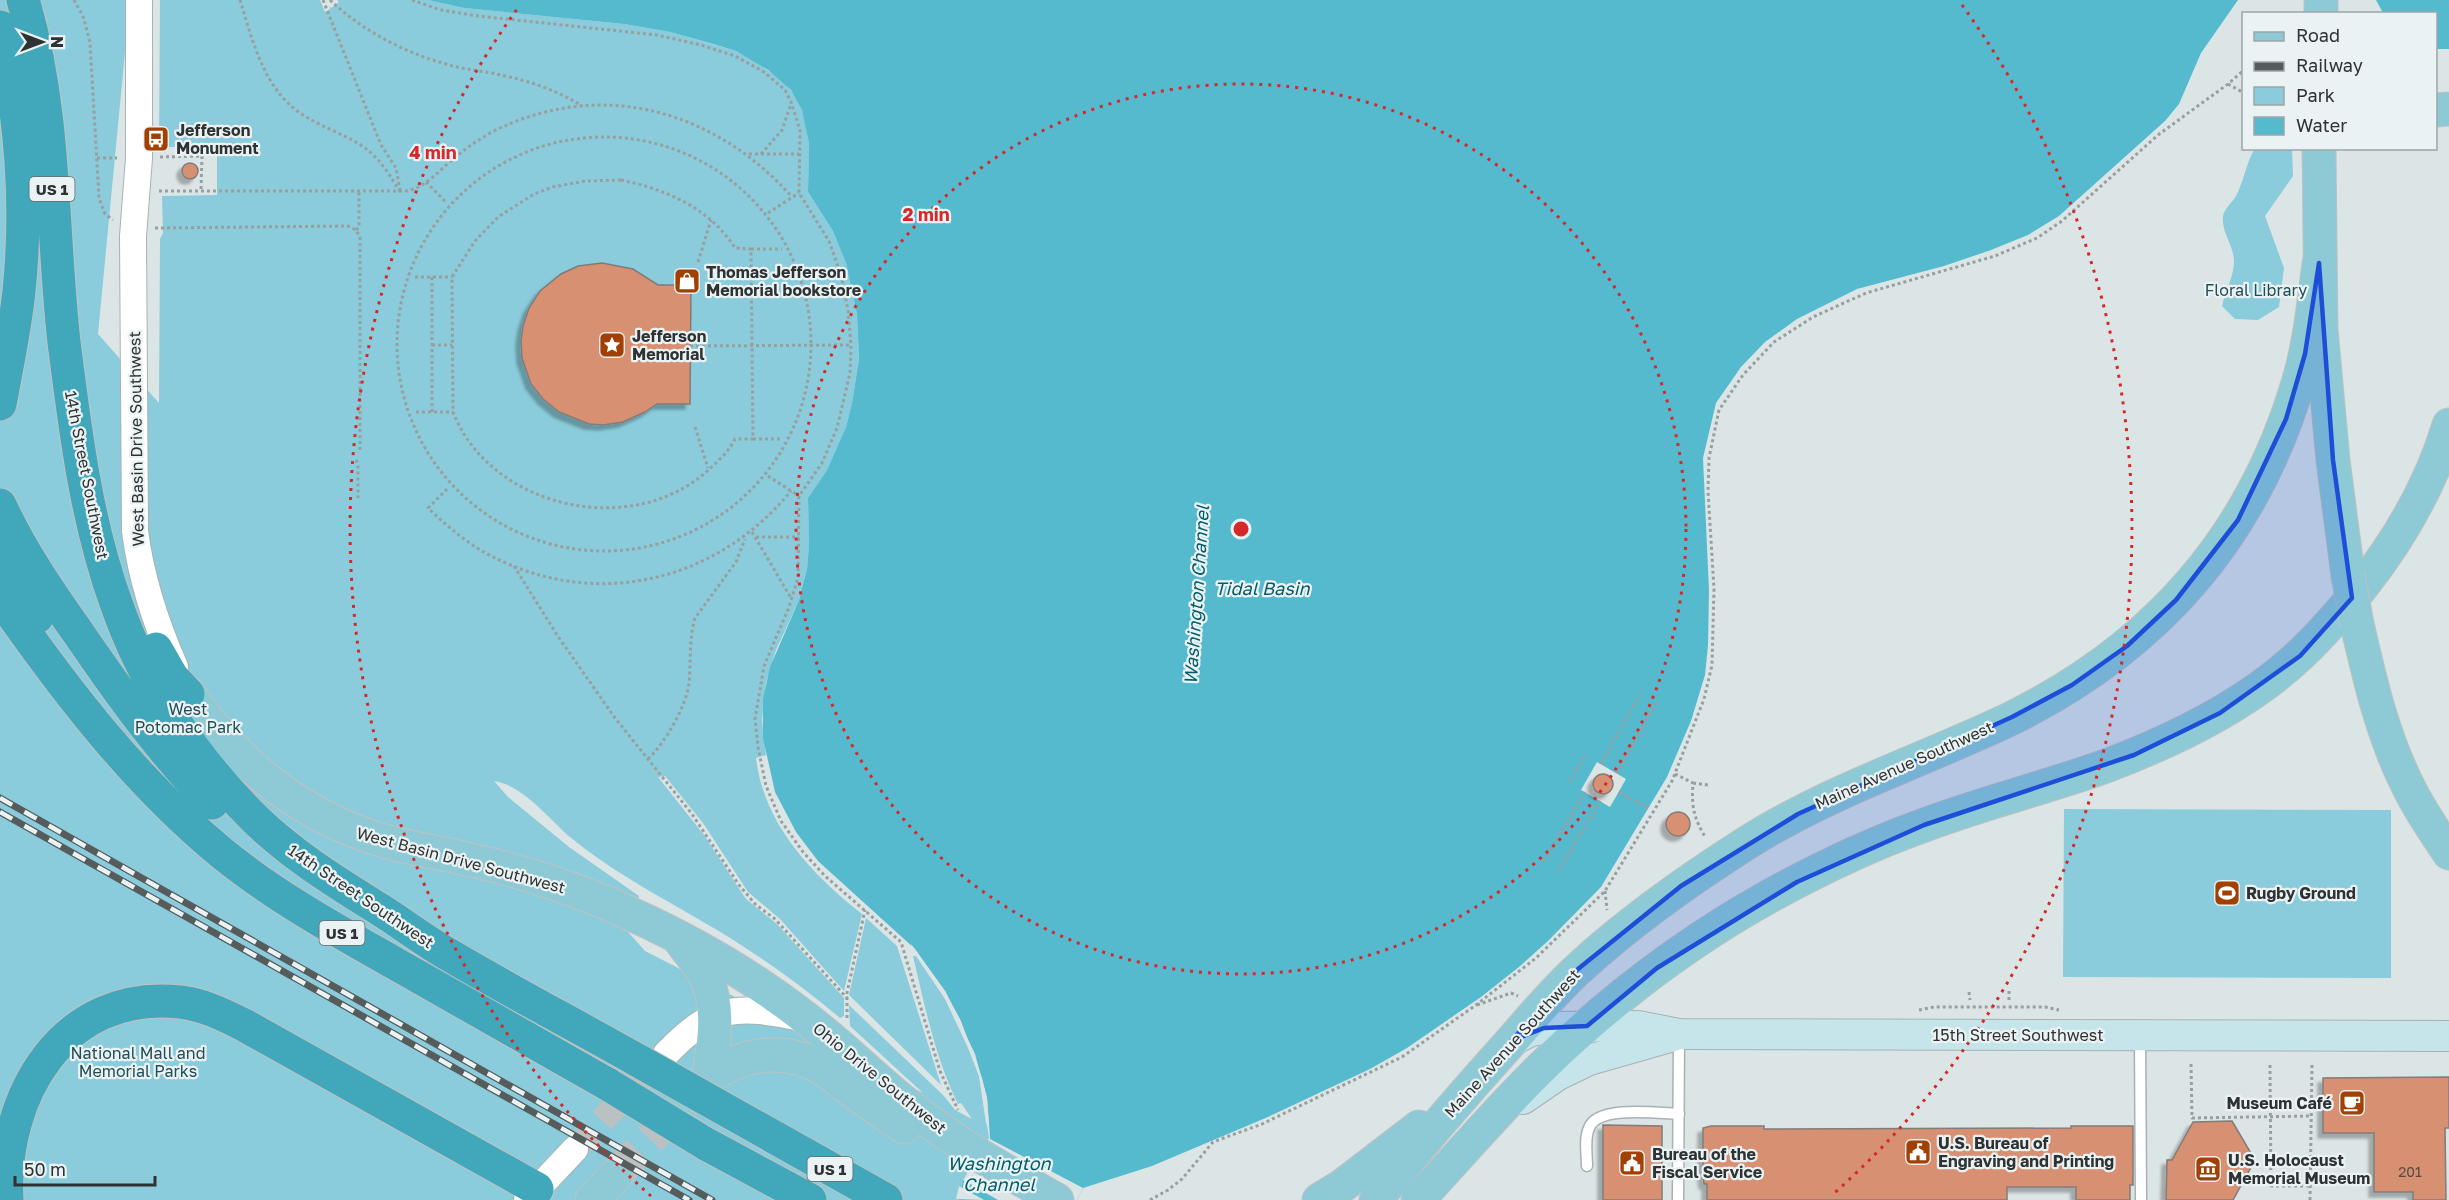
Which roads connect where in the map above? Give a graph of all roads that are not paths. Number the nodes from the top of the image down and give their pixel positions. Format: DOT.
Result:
graph roads {
  1 [pos="23,0"];
  2 [pos="140,0"];
  3 [pos="0,27"];
  4 [pos="2319,150"];
  5 [pos="2319,263"];
  6 [pos="70,380"];
  7 [pos="0,404"];
  8 [pos="2449,425"];
  9 [pos="3,511"];
  10 [pos="0,557"];
  11 [pos="0,597"];
  12 [pos="188,694"];
  13 [pos="107,737"];
  14 [pos="2449,853"];
  15 [pos="676,935"];
  16 [pos="449,955"];
  17 [pos="714,1015"];
  18 [pos="808,1020"];
  19 [pos="1587,1026"];
  20 [pos="1679,1034"];
  21 [pos="2140,1035"];
  22 [pos="2449,1036"];
  23 [pos="1511,1041"];
  24 [pos="651,1057"];
  25 [pos="1466,1092"];
  26 [pos="1678,1114"];
  27 [pos="1493,1121"];
  28 [pos="706,1144"];
  29 [pos="575,1149"];
  30 [pos="973,1161"];
  31 [pos="1587,1166"];
  32 [pos="616,1175"];
  33 [pos="539,1196"];
  34 [pos="7,1200"];
  35 [pos="592,1200"];
  36 [pos="780,1200"];
  37 [pos="810,1200"];
  38 [pos="886,1200"];
  39 [pos="1024,1200"];
  40 [pos="1057,1200"];
  41 [pos="1319,1200"];
  42 [pos="1376,1200"];
  43 [pos="1418,1200"];
  44 [pos="1678,1200"];
  45 [pos="2141,1200"];
  1 -- 6 [label="highway, 14th Street Southwest / US 1"];
  2 -- 12 [label="street, West Basin Drive Southwest"];
  3 -- 7 [label="highway"];
  4 -- 5 [label="main road"];
  5 -- 14 [label="main road, bridge"];
  5 -- 23 [label="main road, Maine Avenue Southwest"];
  6 -- 12 [label="highway"];
  6 -- 16 [label="highway, 14th Street Southwest / US 1"];
  8 -- 19 [label="main road"];
  9 -- 16 [label="highway"];
  10 -- 13 [label="highway"];
  11 -- 13 [label="highway, US 1"];
  12 -- 15 [label="main road, West Basin Drive Southwest"];
  13 -- 28 [label="highway, US 1, bridge"];
  15 -- 17 [label="main road"];
  15 -- 18 [label="main road, West Basin Drive Southwest"];
  16 -- 24 [label="highway, 14th Street Southwest / US 1"];
  17 -- 18 [label="street, Ohio Drive Southwest"];
  17 -- 24 [label="street, Ohio Drive Southwest"];
  17 -- 30 [label="main road, Ohio Drive Southwest"];
  18 -- 30 [label="main road, Ohio Drive Southwest"];
  19 -- 20 [label="main road, 15th Street Southwest"];
  19 -- 23 [label="main road, 15th Street Southwest"];
  19 -- 27 [label="main road"];
  20 -- 21 [label="main road, 15th Street Southwest"];
  20 -- 26 [label="lane"];
  20 -- 27 [label="main road"];
  21 -- 22 [label="main road, 15th Street Southwest"];
  21 -- 45 [label="lane"];
  23 -- 25 [label="main road, Maine Avenue Southwest"];
  24 -- 38 [label="highway, 14th Street Southwest / US 1, bridge"];
  25 -- 41 [label="main road"];
  25 -- 42 [label="main road, Maine Avenue Southwest"];
  26 -- 31 [label="lane"];
  26 -- 44 [label="lane"];
  27 -- 43 [label="main road"];
  28 -- 36 [label="highway"];
  28 -- 37 [label="highway, US 1"];
  29 -- 33 [label="street"];
  30 -- 39 [label="main road, Ohio Drive Southwest"];
  30 -- 40 [label="main road, Ohio Drive Southwest"];
  32 -- 35 [label="main road"];
  33 -- 34 [label="highway"];
}
